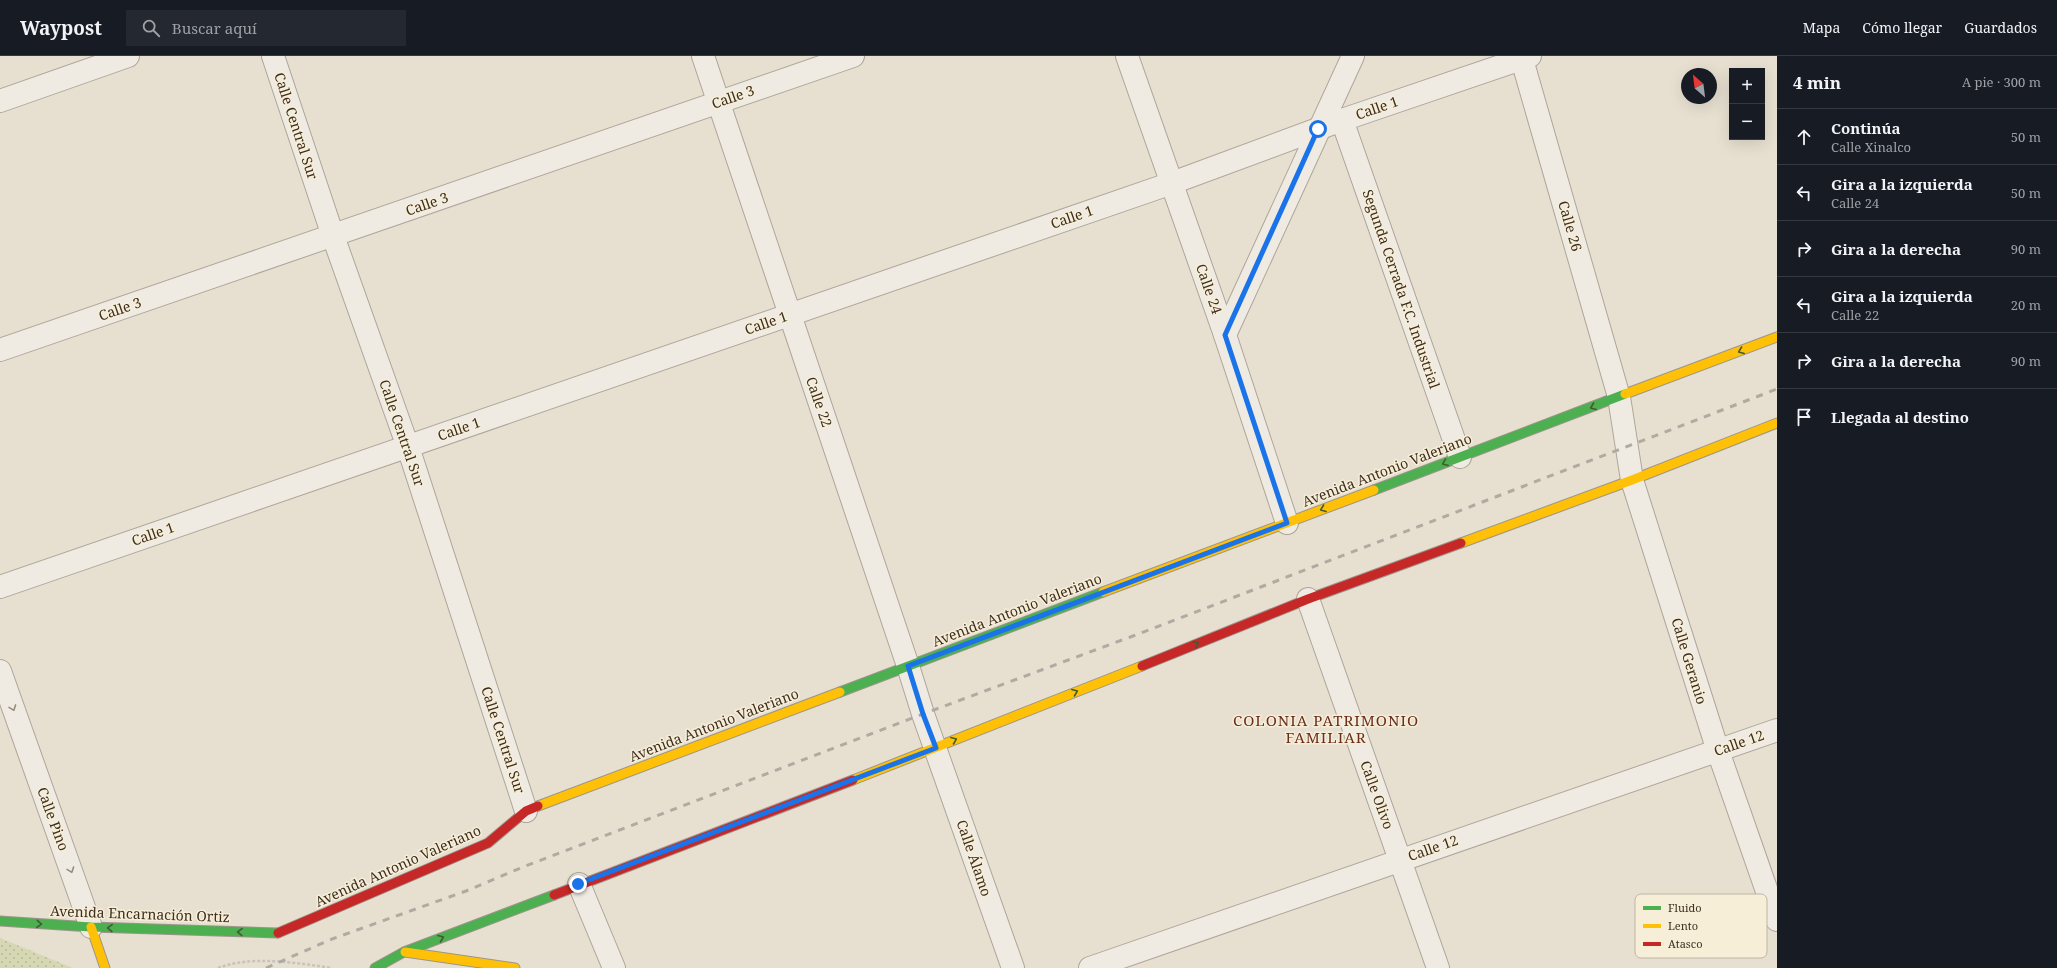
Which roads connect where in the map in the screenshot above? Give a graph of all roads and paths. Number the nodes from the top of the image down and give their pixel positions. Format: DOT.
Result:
graph roads {
  1 [pos="128,56"];
  2 [pos="273,56"];
  3 [pos="703,56"];
  4 [pos="853,56"];
  5 [pos="1127,56"];
  6 [pos="1353,56"];
  7 [pos="1524,57"];
  8 [pos="0,101"];
  9 [pos="718,102"];
  10 [pos="1342,120"];
  11 [pos="1318,129"];
  12 [pos="1172,182"];
  13 [pos="333,236"];
  14 [pos="789,315"];
  15 [pos="1225,335"];
  16 [pos="1777,337"];
  17 [pos="0,350"];
  18 [pos="1619,396"];
  19 [pos="1777,424"];
  20 [pos="408,447"];
  21 [pos="1460,457"];
  22 [pos="1632,480"];
  23 [pos="1287,523"];
  24 [pos="0,587"];
  25 [pos="1308,599"];
  26 [pos="908,666"];
  27 [pos="0,671"];
  28 [pos="1777,730"];
  29 [pos="936,748"];
  30 [pos="1718,751"];
  31 [pos="526,811"];
  32 [pos="1400,860"];
  33 [pos="578,884"];
  34 [pos="1777,920"];
  35 [pos="0,921"];
  36 [pos="91,927"];
  37 [pos="279,933"];
  38 [pos="404,952"];
  39 [pos="105,968"];
  40 [pos="218,968"];
  41 [pos="332,968"];
  42 [pos="374,968"];
  43 [pos="515,968"];
  44 [pos="614,968"];
  45 [pos="1012,968"];
  46 [pos="1090,968"];
  47 [pos="1438,968"];
  1 -- 8 [label="street"];
  2 -- 13 [label="street, Calle Central Sur"];
  3 -- 9 [label="street, Calle 22"];
  4 -- 9 [label="street, Calle 3"];
  5 -- 12 [label="street, Calle 24"];
  6 -- 11 [label="street"];
  7 -- 10 [label="street, Calle 1"];
  7 -- 18 [label="street, Calle 26"];
  9 -- 13 [label="street, Calle 3"];
  9 -- 14 [label="street, Calle 22"];
  10 -- 11 [label="street, Calle 1"];
  10 -- 21 [label="street, Segunda Cerrada F.C. Industrial"];
  11 -- 12 [label="street, Calle 1"];
  11 -- 15 [label="street"];
  12 -- 14 [label="street, Calle 1"];
  12 -- 15 [label="street, Calle 24"];
  13 -- 17 [label="street, Calle 3"];
  13 -- 20 [label="street, Calle Central Sur"];
  14 -- 20 [label="street, Calle 1"];
  14 -- 26 [label="street, Calle 22"];
  15 -- 23 [label="street, Calle 24"];
  16 -- 18 [label="street, Avenida Antonio Valeriano, one-way"];
  18 -- 21 [label="street, Avenida Antonio Valeriano, one-way"];
  18 -- 22 [label="street, Calle Geranio"];
  19 -- 22 [label="street"];
  20 -- 24 [label="street, Calle 1"];
  20 -- 31 [label="street, Calle Central Sur"];
  21 -- 23 [label="street, Avenida Antonio Valeriano, one-way"];
  22 -- 25 [label="street"];
  22 -- 30 [label="street, Calle Geranio"];
  23 -- 26 [label="street, Avenida Antonio Valeriano"];
  29 -- 25 [label="street, one-way"];
  25 -- 32 [label="street, Calle Olivo"];
  26 -- 29 [label="street, Calle 22"];
  26 -- 31 [label="street, Avenida Antonio Valeriano"];
  27 -- 36 [label="street, Calle Pino, one-way"];
  28 -- 30 [label="street, Calle 12"];
  29 -- 33 [label="street"];
  29 -- 45 [label="street, Calle Álamo"];
  30 -- 32 [label="street, Calle 12"];
  30 -- 34 [label="street, Calle Geranio"];
  31 -- 37 [label="street, Avenida Antonio Valeriano"];
  32 -- 46 [label="street, Calle 12"];
  32 -- 47 [label="street, Calle Olivo"];
  38 -- 33 [label="street, one-way"];
  33 -- 44 [label="street"];
  35 -- 36 [label="street, Avenida Encarnación Ortiz, one-way"];
  37 -- 36 [label="street, Avenida Encarnación Ortiz, one-way"];
  36 -- 39 [label="street, Calle Pino"];
  38 -- 42 [label="street"];
  38 -- 43 [label="street"];
  40 -- 41 [label="path"];
}
